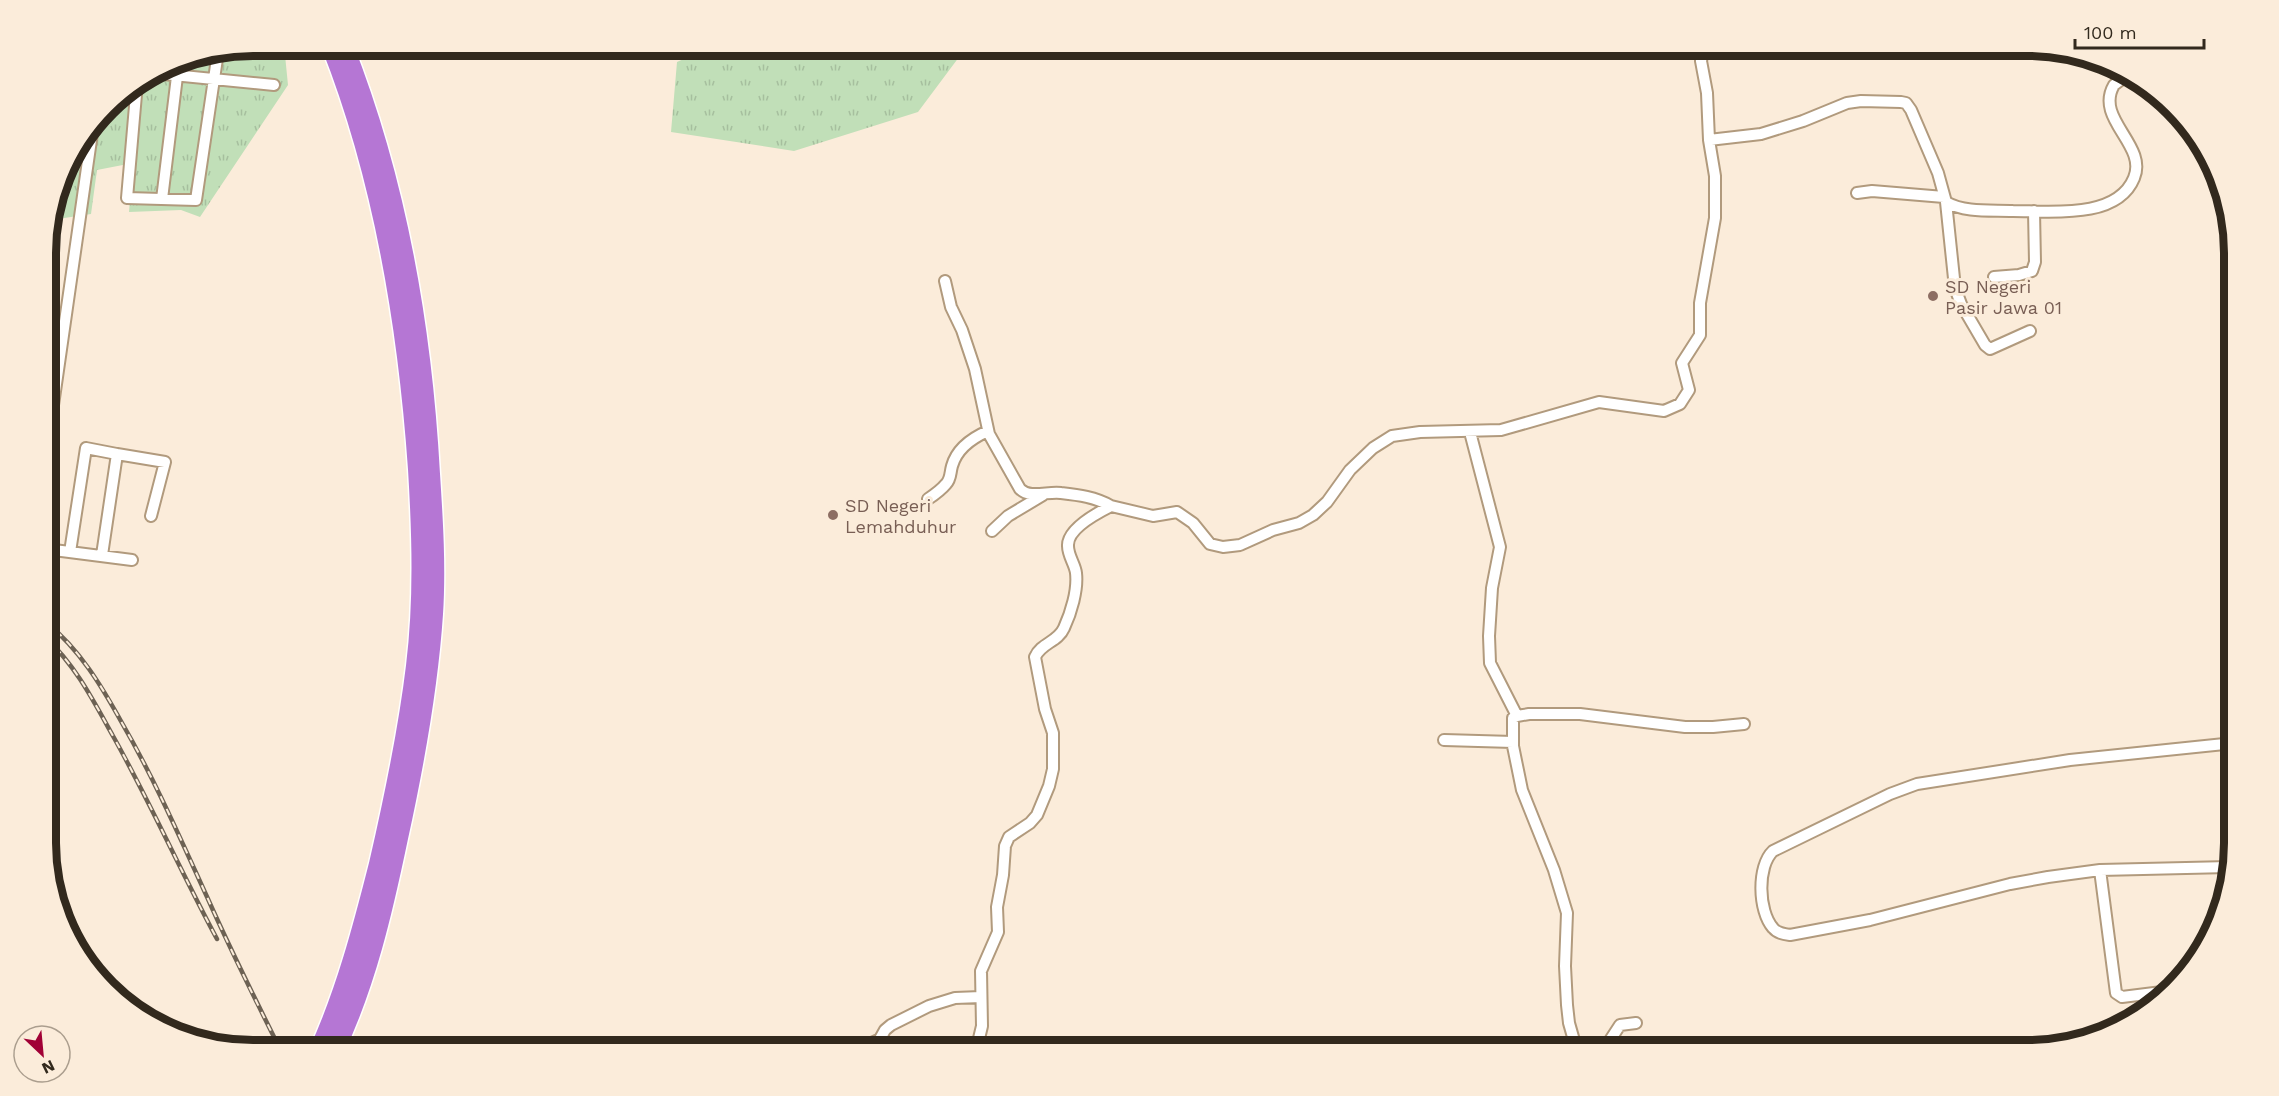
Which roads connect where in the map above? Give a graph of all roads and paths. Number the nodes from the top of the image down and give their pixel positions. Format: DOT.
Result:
graph roads {
  1 [pos="334,56"];
  2 [pos="348,56"];
  3 [pos="1702,56"];
  4 [pos="217,59"];
  5 [pos="178,71"];
  6 [pos="169,74"];
  7 [pos="177,75"];
  8 [pos="215,79"];
  9 [pos="2121,80"];
  10 [pos="274,85"];
  11 [pos="136,94"];
  12 [pos="1709,140"];
  13 [pos="91,141"];
  14 [pos="1857,193"];
  15 [pos="162,199"];
  16 [pos="1945,199"];
  17 [pos="2034,211"];
  18 [pos="1994,277"];
  19 [pos="945,281"];
  20 [pos="2030,331"];
  21 [pos="56,384"];
  22 [pos="988,431"];
  23 [pos="1470,432"];
  24 [pos="117,454"];
  25 [pos="1049,492"];
  26 [pos="928,499"];
  27 [pos="1111,506"];
  28 [pos="151,516"];
  29 [pos="992,531"];
  30 [pos="56,550"];
  31 [pos="70,552"];
  32 [pos="102,555"];
  33 [pos="132,560"];
  34 [pos="1517,716"];
  35 [pos="1744,724"];
  36 [pos="1444,740"];
  37 [pos="1513,742"];
  38 [pos="2224,744"];
  39 [pos="2222,867"];
  40 [pos="2100,870"];
  41 [pos="376,905"];
  42 [pos="2155,993"];
  43 [pos="981,997"];
  44 [pos="1636,1023"];
  45 [pos="322,1040"];
  46 [pos="339,1040"];
  47 [pos="877,1040"];
  48 [pos="979,1040"];
  49 [pos="1574,1040"];
  50 [pos="1610,1040"];
  1 -- 41 [label="highway"];
  2 -- 41 [label="highway"];
  3 -- 12 [label="street"];
  4 -- 8 [label="street"];
  5 -- 7 [label="street"];
  6 -- 7 [label="street"];
  7 -- 8 [label="street"];
  7 -- 15 [label="street"];
  8 -- 10 [label="street"];
  8 -- 15 [label="street"];
  9 -- 17 [label="street"];
  11 -- 15 [label="street"];
  12 -- 16 [label="street"];
  12 -- 23 [label="street"];
  13 -- 21 [label="street"];
  14 -- 16 [label="street"];
  16 -- 17 [label="street"];
  16 -- 20 [label="street"];
  17 -- 18 [label="street"];
  19 -- 22 [label="street"];
  22 -- 25 [label="street"];
  22 -- 26 [label="street"];
  23 -- 27 [label="street"];
  23 -- 34 [label="street"];
  24 -- 28 [label="street"];
  24 -- 31 [label="street"];
  24 -- 32 [label="street"];
  25 -- 27 [label="street"];
  25 -- 29 [label="street"];
  27 -- 43 [label="street"];
  30 -- 31 [label="street"];
  31 -- 32 [label="street"];
  32 -- 33 [label="street"];
  34 -- 35 [label="street"];
  34 -- 37 [label="street"];
  36 -- 37 [label="street"];
  37 -- 49 [label="street"];
  38 -- 40 [label="street"];
  39 -- 40 [label="street"];
  40 -- 42 [label="street"];
  41 -- 45 [label="highway"];
  41 -- 46 [label="highway"];
  43 -- 47 [label="street"];
  43 -- 48 [label="street"];
  44 -- 50 [label="street"];
}
